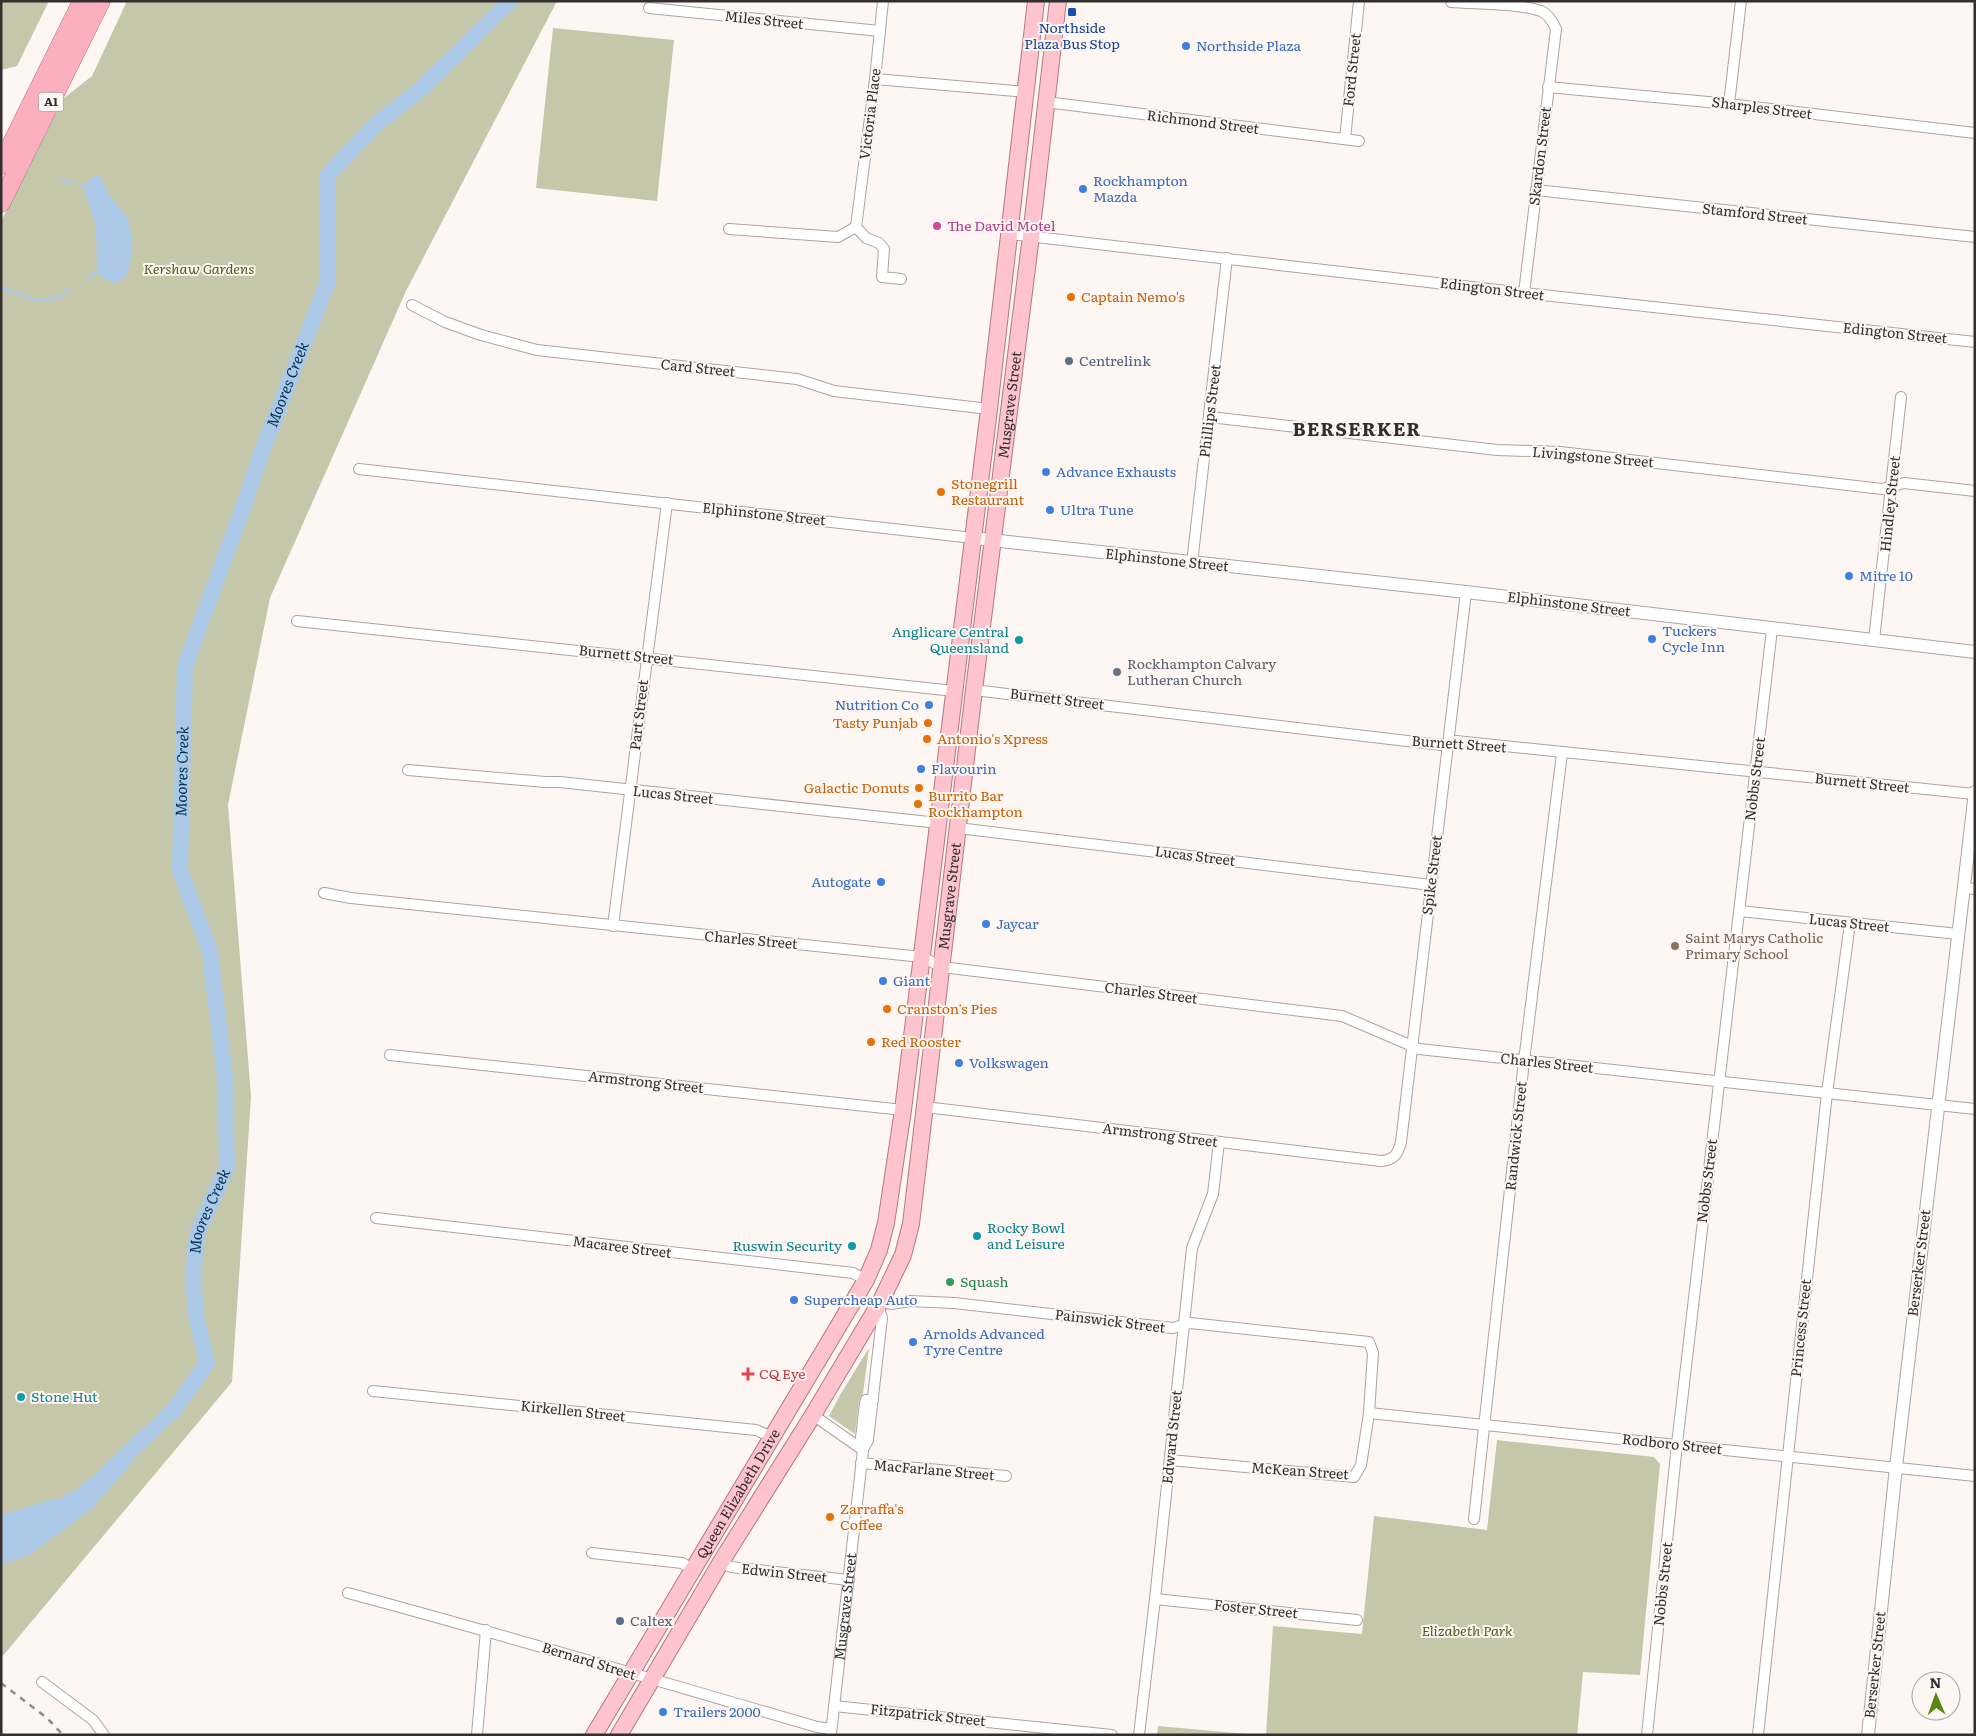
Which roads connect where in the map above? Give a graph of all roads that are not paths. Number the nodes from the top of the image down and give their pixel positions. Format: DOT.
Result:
graph roads {
  1 [pos="82,1"];
  2 [pos="101,1"];
  3 [pos="883,1"];
  4 [pos="1036,1"];
  5 [pos="1058,1"];
  6 [pos="1359,1"];
  7 [pos="1741,1"];
  8 [pos="1451,2"];
  9 [pos="649,8"];
  10 [pos="880,31"];
  11 [pos="875,79"];
  12 [pos="1548,87"];
  13 [pos="1026,92"];
  14 [pos="1046,102"];
  15 [pos="1729,104"];
  16 [pos="1975,133"];
  17 [pos="1346,139"];
  18 [pos="1359,141"];
  19 [pos="1,165"];
  20 [pos="1536,190"];
  21 [pos="1,203"];
  22 [pos="856,226"];
  23 [pos="729,229"];
  24 [pos="1010,234"];
  25 [pos="1031,236"];
  26 [pos="1975,237"];
  27 [pos="1227,258"];
  28 [pos="901,280"];
  29 [pos="1524,293"];
  30 [pos="412,305"];
  31 [pos="1975,342"];
  32 [pos="1901,398"];
  33 [pos="989,409"];
  34 [pos="1210,417"];
  35 [pos="359,469"];
  36 [pos="1892,487"];
  37 [pos="1975,491"];
  38 [pos="667,503"];
  39 [pos="973,538"];
  40 [pos="994,540"];
  41 [pos="1192,563"];
  42 [pos="1466,592"];
  43 [pos="298,621"];
  44 [pos="1772,629"];
  45 [pos="1874,640"];
  46 [pos="1975,652"];
  47 [pos="647,657"];
  48 [pos="974,690"];
  49 [pos="954,691"];
  50 [pos="1448,744"];
  51 [pos="1562,753"];
  52 [pos="408,770"];
  53 [pos="1756,773"];
  54 [pos="630,790"];
  55 [pos="1975,793"];
  56 [pos="938,823"];
  57 [pos="958,828"];
  58 [pos="1431,885"];
  59 [pos="1969,889"];
  60 [pos="324,893"];
  61 [pos="1740,911"];
  62 [pos="1850,923"];
  63 [pos="613,926"];
  64 [pos="1958,934"];
  65 [pos="922,957"];
  66 [pos="942,968"];
  67 [pos="1412,1045"];
  68 [pos="390,1055"];
  69 [pos="1524,1060"];
  70 [pos="1719,1082"];
  71 [pos="1827,1092"];
  72 [pos="1937,1105"];
  73 [pos="925,1107"];
  74 [pos="1975,1109"];
  75 [pos="903,1110"];
  76 [pos="1219,1142"];
  77 [pos="1394,1157"];
  78 [pos="376,1218"];
  79 [pos="879,1250"];
  80 [pos="903,1255"];
  81 [pos="866,1280"];
  82 [pos="879,1303"];
  83 [pos="1183,1326"];
  84 [pos="1369,1342"];
  85 [pos="373,1391"];
  86 [pos="1369,1413"];
  87 [pos="813,1416"];
  88 [pos="1484,1424"];
  89 [pos="772,1437"];
  90 [pos="1677,1444"];
  91 [pos="863,1450"];
  92 [pos="1786,1455"];
  93 [pos="1170,1460"];
  94 [pos="861,1463"];
  95 [pos="1896,1467"];
  96 [pos="1006,1476"];
  97 [pos="1975,1476"];
  98 [pos="1474,1519"];
  99 [pos="592,1553"];
  100 [pos="721,1562"];
  101 [pos="693,1569"];
  102 [pos="848,1580"];
  103 [pos="348,1593"];
  104 [pos="1155,1599"];
  105 [pos="1357,1620"];
  106 [pos="486,1630"];
  107 [pos="629,1673"];
  108 [pos="652,1680"];
  109 [pos="42,1682"];
  110 [pos="834,1706"];
  111 [pos="831,1732"];
  112 [pos="104,1735"];
  113 [pos="476,1735"];
  114 [pos="594,1735"];
  115 [pos="619,1735"];
  116 [pos="1112,1735"];
  117 [pos="1139,1735"];
  118 [pos="1647,1735"];
  119 [pos="1758,1735"];
  120 [pos="1868,1735"];
  1 -- 19 [label="highway, A1"];
  2 -- 21 [label="highway, A1"];
  3 -- 10 [label="street, Victoria Place"];
  4 -- 13 [label="main road, Musgrave Street"];
  5 -- 14 [label="main road, Musgrave Street"];
  6 -- 17 [label="street, Ford Street"];
  7 -- 15 [label="street"];
  8 -- 12 [label="street, Skardon Street"];
  9 -- 10 [label="street, Miles Street"];
  10 -- 11 [label="street, Victoria Place"];
  11 -- 13 [label="street"];
  11 -- 22 [label="street, Victoria Place"];
  12 -- 15 [label="street, Sharples Street"];
  12 -- 20 [label="street, Skardon Street"];
  13 -- 24 [label="main road, Musgrave Street"];
  14 -- 17 [label="street, Richmond Street"];
  14 -- 25 [label="main road, Musgrave Street"];
  15 -- 16 [label="street, Sharples Street"];
  17 -- 18 [label="street, Richmond Street"];
  20 -- 26 [label="street, Stamford Street"];
  20 -- 29 [label="street, Skardon Street"];
  22 -- 23 [label="street"];
  22 -- 28 [label="street"];
  24 -- 25 [label="street, Edington Street"];
  24 -- 33 [label="main road, Musgrave Street"];
  25 -- 27 [label="street, Edington Street"];
  25 -- 40 [label="main road, Musgrave Street"];
  27 -- 29 [label="street, Edington Street"];
  27 -- 34 [label="street, Phillips Street"];
  29 -- 31 [label="street, Edington Street"];
  30 -- 33 [label="street, Card Street"];
  32 -- 36 [label="street, Hindley Street"];
  33 -- 39 [label="main road, Musgrave Street"];
  34 -- 36 [label="street, Livingstone Street"];
  34 -- 41 [label="street, Phillips Street"];
  35 -- 38 [label="street, Elphinstone Street"];
  36 -- 37 [label="street, Livingstone Street"];
  36 -- 45 [label="street, Hindley Street"];
  38 -- 39 [label="street, Elphinstone Street"];
  38 -- 47 [label="street, Part Street"];
  39 -- 40 [label="street, Elphinstone Street"];
  39 -- 49 [label="main road, Musgrave Street"];
  40 -- 41 [label="street, Elphinstone Street"];
  40 -- 48 [label="main road, Musgrave Street"];
  41 -- 42 [label="street, Elphinstone Street"];
  42 -- 44 [label="street, Elphinstone Street"];
  42 -- 50 [label="street, Spike Street"];
  43 -- 47 [label="street, Burnett Street"];
  44 -- 45 [label="street, Elphinstone Street"];
  44 -- 53 [label="street, Nobbs Street"];
  45 -- 46 [label="street, Elphinstone Street"];
  47 -- 49 [label="street, Burnett Street"];
  47 -- 54 [label="street, Part Street"];
  48 -- 50 [label="street, Burnett Street"];
  48 -- 57 [label="main road, Musgrave Street"];
  49 -- 56 [label="main road, Musgrave Street"];
  50 -- 51 [label="street, Burnett Street"];
  50 -- 58 [label="street, Spike Street"];
  51 -- 53 [label="street, Burnett Street"];
  51 -- 69 [label="street, Randwick Street"];
  52 -- 54 [label="street, Lucas Street"];
  53 -- 55 [label="street, Burnett Street"];
  53 -- 61 [label="street, Nobbs Street"];
  54 -- 56 [label="street, Lucas Street"];
  54 -- 63 [label="street, Part Street"];
  55 -- 59 [label="street, Berserker Street"];
  56 -- 65 [label="main road, Musgrave Street"];
  57 -- 58 [label="street, Lucas Street"];
  57 -- 66 [label="main road, Musgrave Street"];
  58 -- 67 [label="street, Spike Street"];
  59 -- 64 [label="street, Berserker Street"];
  60 -- 63 [label="street, Charles Street"];
  61 -- 62 [label="street, Lucas Street"];
  61 -- 70 [label="street, Nobbs Street"];
  62 -- 64 [label="street, Lucas Street"];
  62 -- 71 [label="street, Princess Street"];
  63 -- 65 [label="street, Charles Street"];
  64 -- 72 [label="street, Berserker Street"];
  65 -- 66 [label="street, Charles Street"];
  65 -- 75 [label="main road, Musgrave Street"];
  66 -- 67 [label="street, Charles Street"];
  66 -- 73 [label="main road, Musgrave Street"];
  67 -- 69 [label="street, Charles Street"];
  67 -- 77 [label="street, Spike Street"];
  68 -- 75 [label="street, Armstrong Street"];
  69 -- 70 [label="street, Charles Street"];
  69 -- 88 [label="street, Randwick Street"];
  70 -- 71 [label="street, Charles Street"];
  70 -- 90 [label="street, Nobbs Street"];
  71 -- 72 [label="street, Charles Street"];
  71 -- 92 [label="street, Princess Street"];
  72 -- 74 [label="street, Charles Street"];
  72 -- 95 [label="street, Berserker Street"];
  73 -- 76 [label="street, Armstrong Street"];
  73 -- 80 [label="main road, Musgrave Street"];
  75 -- 79 [label="main road, Musgrave Street"];
  76 -- 77 [label="street, Armstrong Street"];
  76 -- 83 [label="street, Edward Street"];
  78 -- 81 [label="street, Macaree Street"];
  79 -- 81 [label="main road, Queen Elizabeth Drive"];
  80 -- 82 [label="main road, Queen Elizabeth Drive"];
  81 -- 89 [label="main road, Queen Elizabeth Drive"];
  82 -- 83 [label="street, Painswick Street"];
  82 -- 87 [label="main road, Queen Elizabeth Drive"];
  82 -- 91 [label="street, Musgrave Street"];
  83 -- 84 [label="street, Painswick Street"];
  83 -- 93 [label="street, Edward Street"];
  84 -- 86 [label="street, McKean Street"];
  85 -- 89 [label="street, Kirkellen Street"];
  86 -- 88 [label="street, Rodboro Street"];
  86 -- 93 [label="street, McKean Street"];
  87 -- 91 [label="street"];
  87 -- 100 [label="main road, Queen Elizabeth Drive"];
  88 -- 90 [label="street, Rodboro Street"];
  88 -- 98 [label="street, Randwick Street"];
  89 -- 101 [label="main road, Queen Elizabeth Drive"];
  90 -- 92 [label="street, Rodboro Street"];
  90 -- 118 [label="street, Nobbs Street"];
  91 -- 94 [label="street, Musgrave Street"];
  92 -- 95 [label="street, Rodboro Street"];
  92 -- 119 [label="street, Princess Street"];
  93 -- 104 [label="street, Edward Street"];
  94 -- 96 [label="street, MacFarlane Street"];
  94 -- 102 [label="street, Musgrave Street"];
  95 -- 97 [label="street, Rodboro Street"];
  95 -- 120 [label="street, Berserker Street"];
  99 -- 101 [label="street"];
  100 -- 102 [label="street, Edwin Street"];
  100 -- 108 [label="main road, Queen Elizabeth Drive"];
  101 -- 107 [label="main road, Queen Elizabeth Drive"];
  102 -- 110 [label="street, Musgrave Street"];
  103 -- 106 [label="street, Bernard Street"];
  104 -- 105 [label="street, Foster Street"];
  104 -- 117 [label="street, Edward Street"];
  106 -- 107 [label="street, Bernard Street"];
  106 -- 113 [label="street"];
  107 -- 108 [label="street, Bernard Street"];
  107 -- 114 [label="main road, Queen Elizabeth Drive"];
  108 -- 111 [label="street, Bernard Street"];
  108 -- 115 [label="main road, Queen Elizabeth Drive"];
  109 -- 112 [label="street"];
  110 -- 111 [label="street, Musgrave Street"];
  110 -- 116 [label="street, Fitzpatrick Street"];
}
